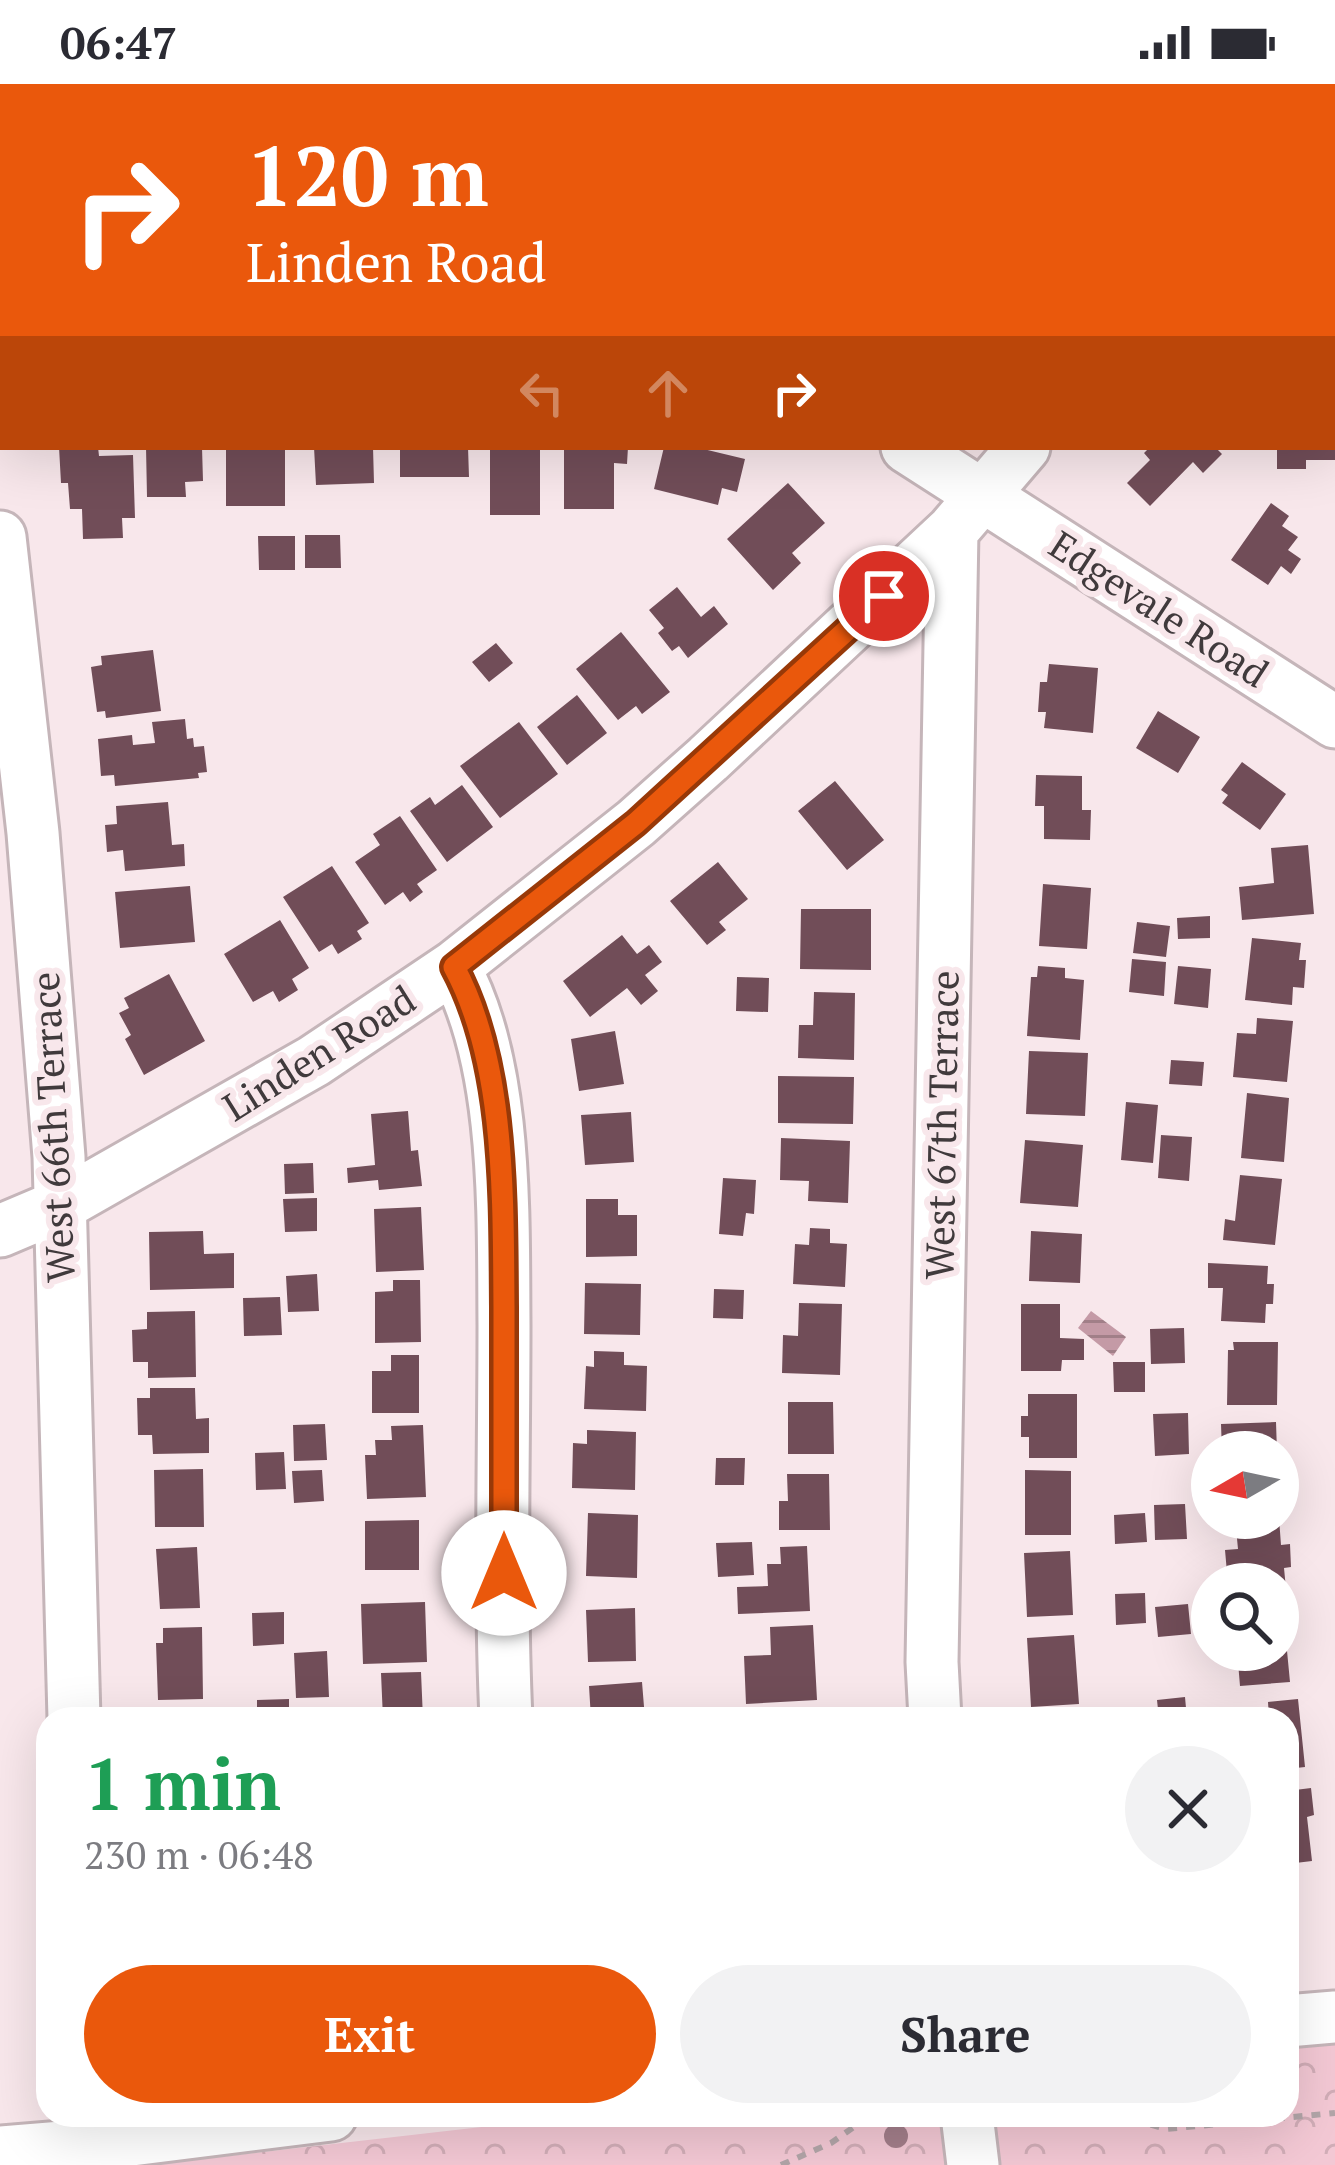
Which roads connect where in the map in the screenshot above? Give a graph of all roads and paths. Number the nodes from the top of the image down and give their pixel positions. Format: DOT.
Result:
graph roads {
  1 [pos="910,450"];
  2 [pos="1021,450"];
  3 [pos="968,513"];
  4 [pos="0,537"];
  5 [pos="1335,722"];
  6 [pos="454,967"];
  7 [pos="59,1206"];
  8 [pos="0,1231"];
  9 [pos="74,1707"];
  10 [pos="506,1707"];
  11 [pos="935,1707"];
  12 [pos="1335,2113"];
  13 [pos="1299,2116"];
  14 [pos="224,2127"];
  15 [pos="850,2127"];
  16 [pos="968,2127"];
  17 [pos="99,2141"];
  18 [pos="0,2152"];
  19 [pos="781,2165"];
  20 [pos="973,2165"];
  1 -- 3 [label="street, Edgevale Road"];
  2 -- 3 [label="street"];
  3 -- 5 [label="street, Edgevale Road"];
  3 -- 6 [label="street, Linden Road"];
  3 -- 11 [label="street, West 67th Terrace"];
  4 -- 7 [label="street, West 66th Terrace"];
  6 -- 7 [label="street, Linden Road"];
  6 -- 10 [label="street"];
  7 -- 8 [label="street, Linden Road"];
  7 -- 9 [label="street, West 66th Terrace"];
  12 -- 13 [label="path"];
  14 -- 17 [label="street"];
  15 -- 19 [label="path"];
  16 -- 20 [label="street"];
  17 -- 18 [label="street"];
}
